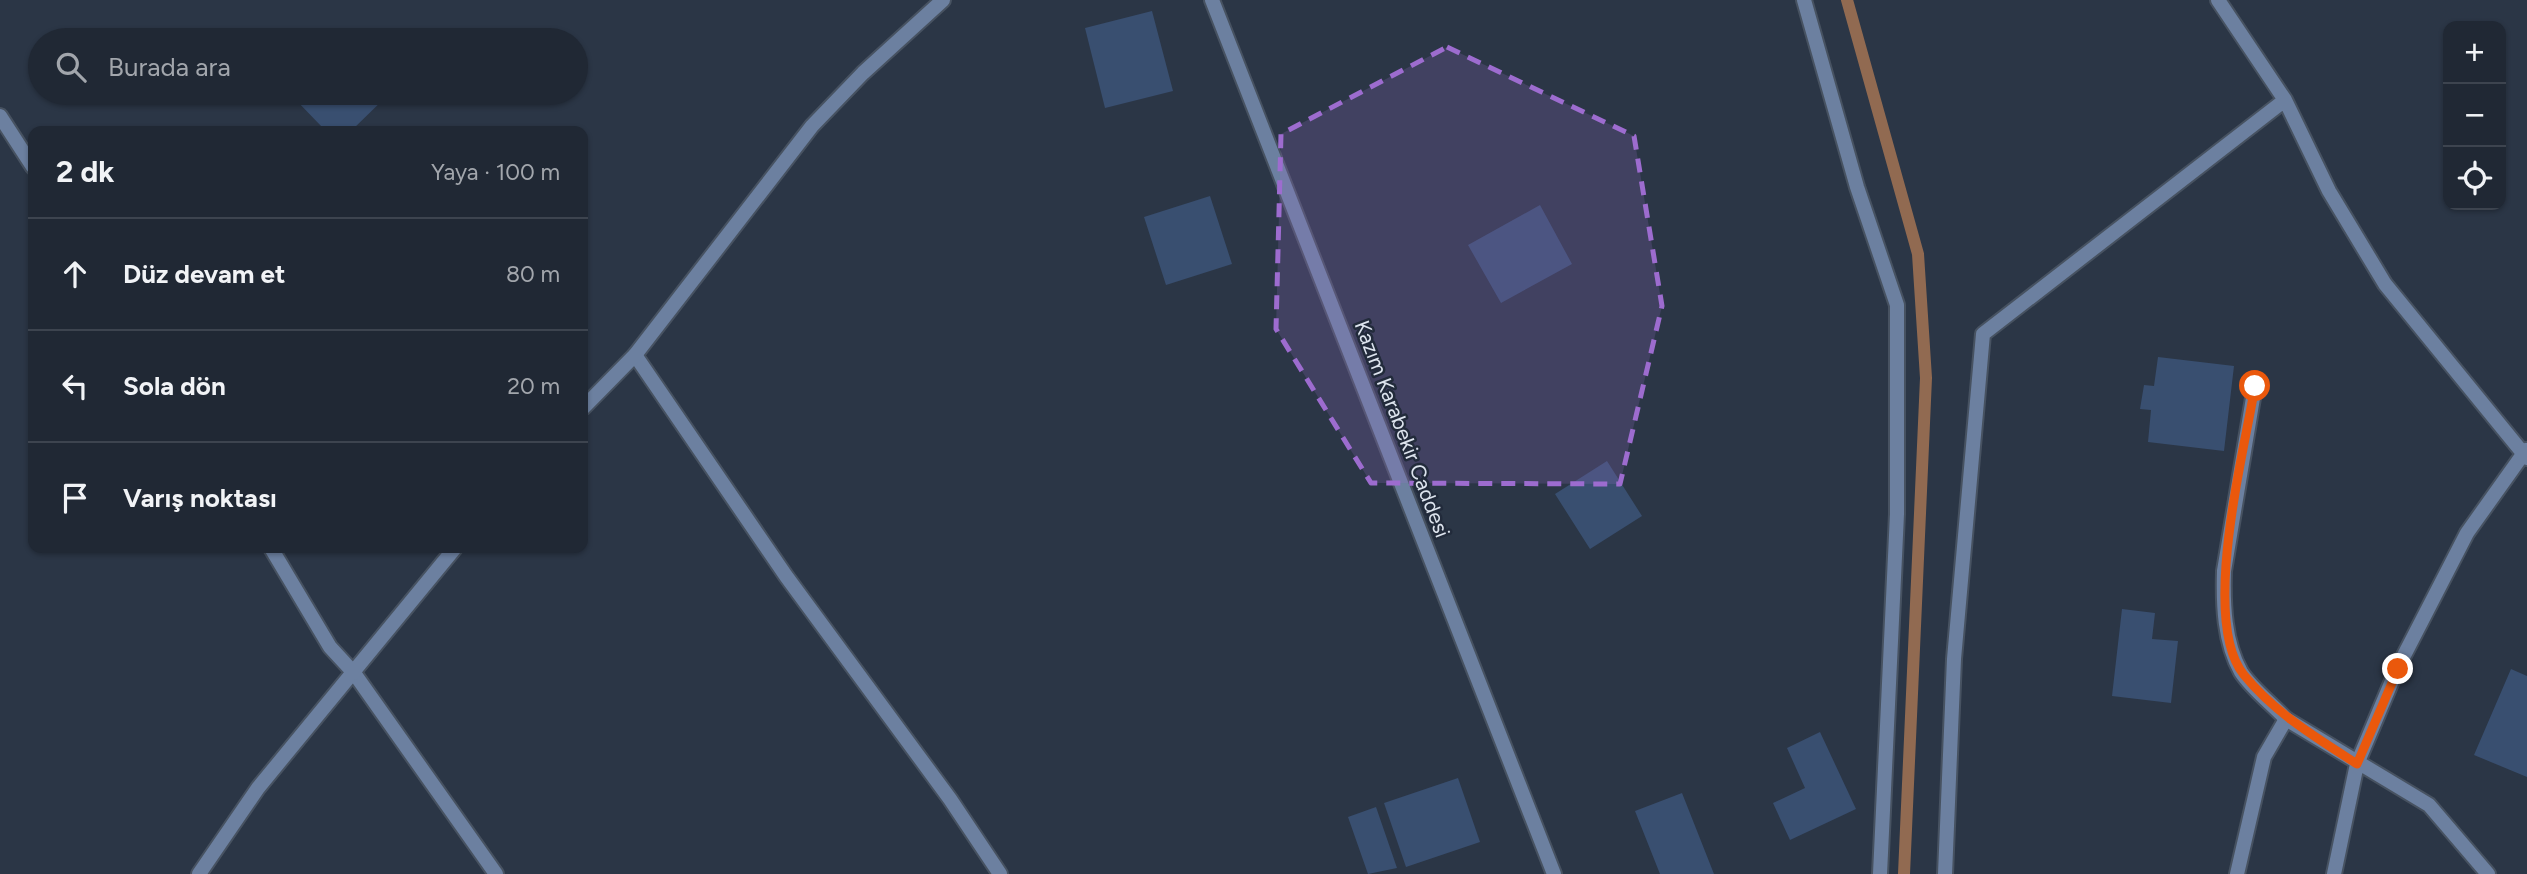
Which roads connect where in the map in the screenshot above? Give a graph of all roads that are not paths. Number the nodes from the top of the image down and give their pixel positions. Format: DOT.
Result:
graph roads {
  1 [pos="943,0"];
  2 [pos="1212,0"];
  3 [pos="1804,0"];
  4 [pos="2218,0"];
  5 [pos="2285,100"];
  6 [pos="0,116"];
  7 [pos="28,159"];
  8 [pos="635,355"];
  9 [pos="2255,386"];
  10 [pos="588,403"];
  11 [pos="2525,454"];
  12 [pos="274,553"];
  13 [pos="451,553"];
  14 [pos="354,673"];
  15 [pos="2286,719"];
  16 [pos="2357,764"];
  17 [pos="199,874"];
  18 [pos="496,874"];
  19 [pos="1000,874"];
  20 [pos="1554,874"];
  21 [pos="1880,874"];
  22 [pos="1945,874"];
  23 [pos="2237,874"];
  24 [pos="2334,874"];
  25 [pos="2488,874"];
  1 -- 8 [label="street"];
  2 -- 20 [label="street, Kazım Karabekir Caddesi"];
  3 -- 21 [label="street"];
  4 -- 5 [label="street"];
  5 -- 11 [label="street"];
  5 -- 22 [label="street"];
  6 -- 7 [label="street"];
  8 -- 10 [label="street"];
  8 -- 19 [label="street"];
  9 -- 15 [label="street"];
  11 -- 16 [label="street"];
  12 -- 14 [label="street"];
  13 -- 14 [label="street"];
  14 -- 17 [label="street"];
  14 -- 18 [label="street"];
  15 -- 16 [label="street"];
  15 -- 23 [label="street"];
  16 -- 24 [label="street"];
  16 -- 25 [label="street"];
}
